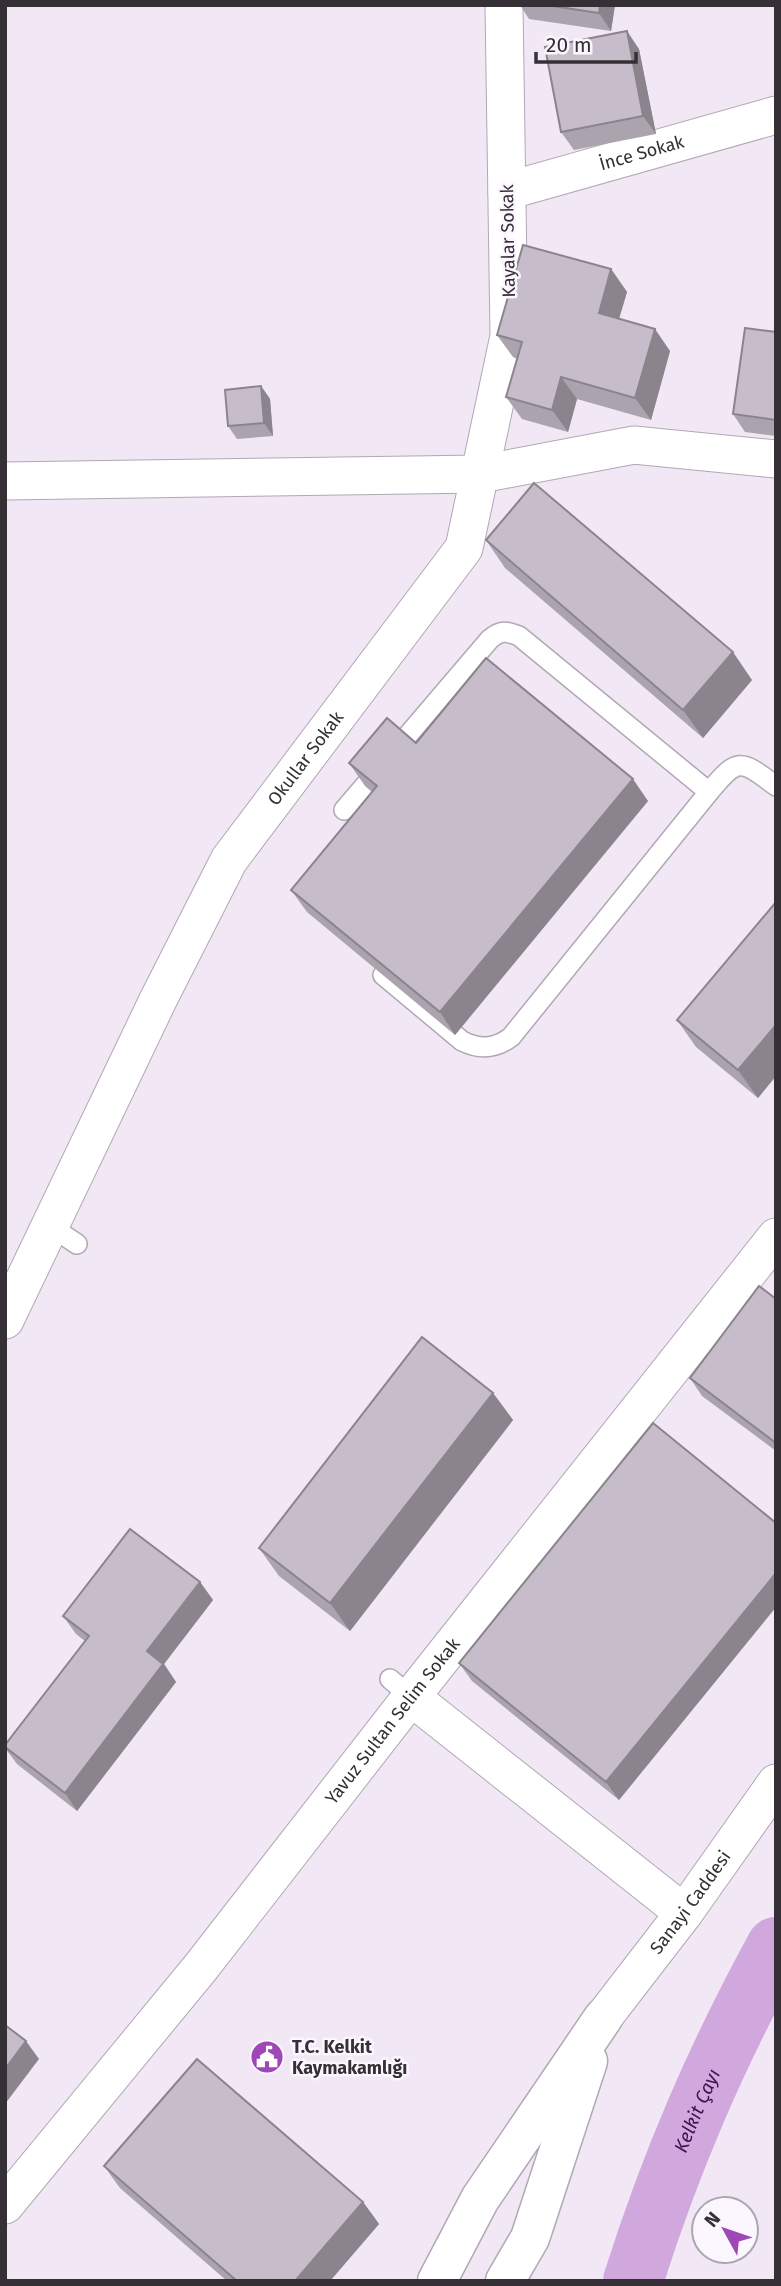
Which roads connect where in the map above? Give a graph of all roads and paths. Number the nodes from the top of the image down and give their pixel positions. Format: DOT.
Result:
graph roads {
  1 [pos="504,5"];
  2 [pos="776,116"];
  3 [pos="507,191"];
  4 [pos="776,459"];
  5 [pos="481,474"];
  6 [pos="5,481"];
  7 [pos="776,786"];
  8 [pos="709,792"];
  9 [pos="344,810"];
  10 [pos="370,964"];
  11 [pos="776,1237"];
  12 [pos="5,1320"];
  13 [pos="400,1688"];
  14 [pos="776,1783"];
  15 [pos="684,1913"];
  16 [pos="603,2018"];
  17 [pos="5,2205"];
  18 [pos="437,2281"];
  19 [pos="505,2281"];
  1 -- 3 [label="street, Kayalar Sokak"];
  2 -- 3 [label="street, İnce Sokak"];
  3 -- 5 [label="street, Kayalar Sokak"];
  4 -- 5 [label="street"];
  5 -- 6 [label="street"];
  5 -- 12 [label="street, Okullar Sokak"];
  7 -- 8 [label="lane"];
  8 -- 9 [label="lane"];
  8 -- 10 [label="lane"];
  11 -- 13 [label="street, Yavuz Sultan Selim Sokak"];
  13 -- 15 [label="street"];
  13 -- 17 [label="street, Yavuz Sultan Selim Sokak"];
  14 -- 15 [label="street, Sanayi Caddesi"];
  15 -- 16 [label="street, Sanayi Caddesi"];
  16 -- 18 [label="main road"];
  16 -- 19 [label="main road"];
}
